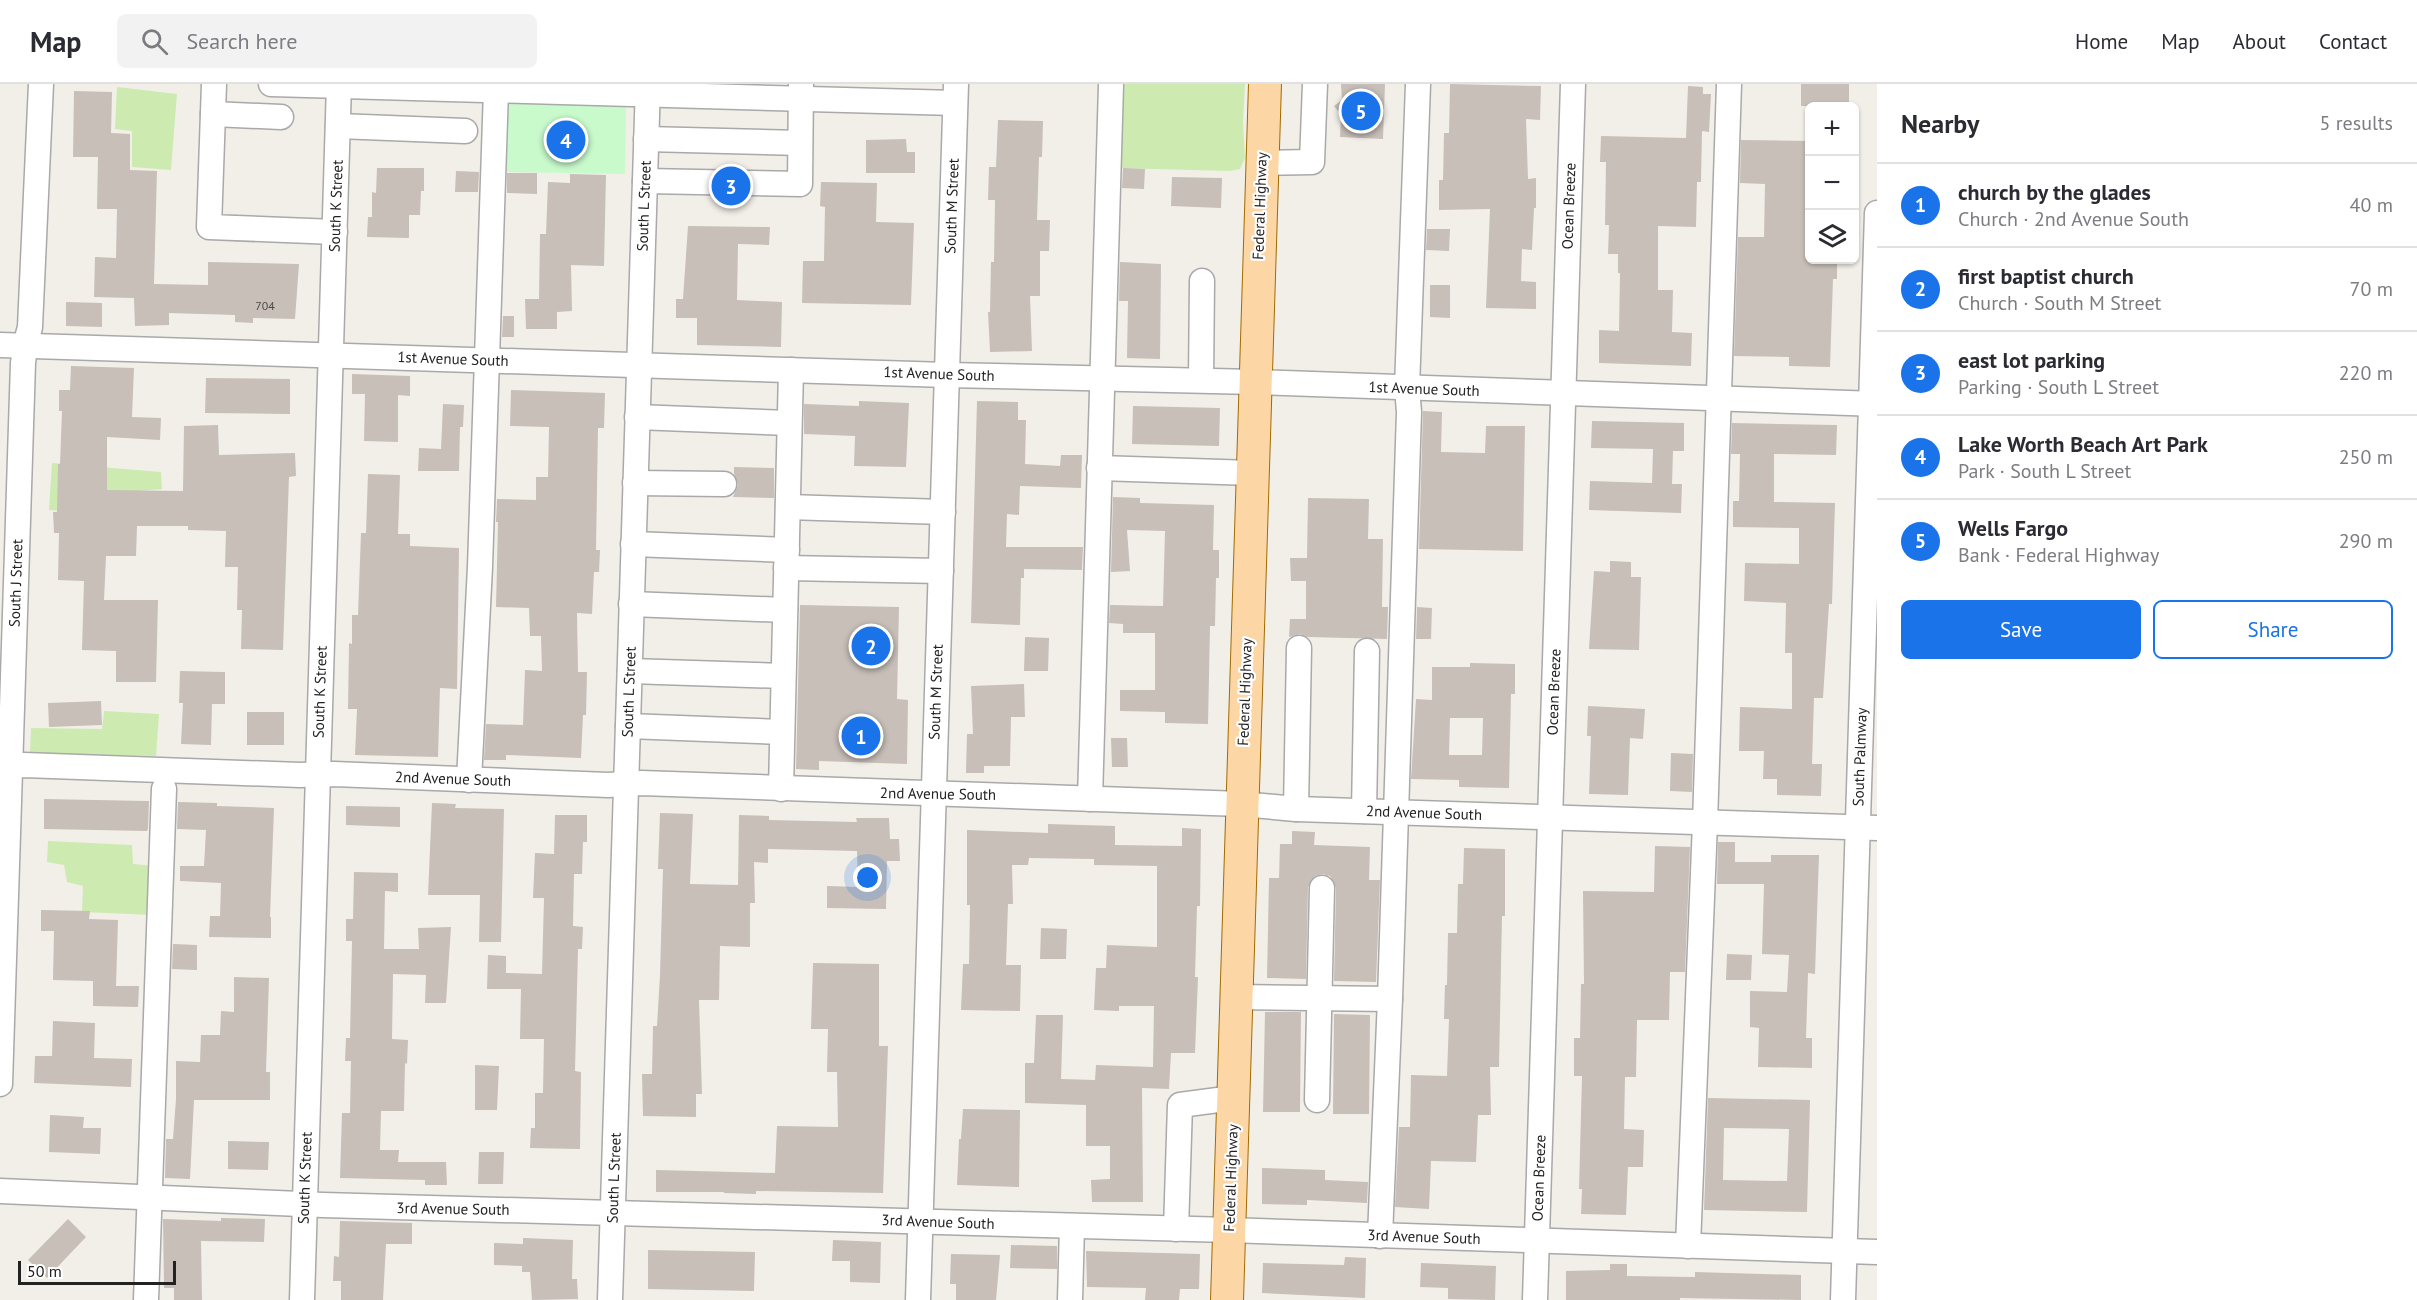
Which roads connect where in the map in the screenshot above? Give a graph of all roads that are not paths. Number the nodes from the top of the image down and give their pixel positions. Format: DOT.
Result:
graph roads {
  1 [pos="41,84"];
  2 [pos="214,84"];
  3 [pos="271,84"];
  4 [pos="1090,84"];
  5 [pos="1111,84"];
  6 [pos="1265,84"];
  7 [pos="1315,84"];
  8 [pos="1418,84"];
  9 [pos="1573,84"];
  10 [pos="1729,84"];
  11 [pos="339,85"];
  12 [pos="647,89"];
  13 [pos="496,90"];
  14 [pos="800,91"];
  15 [pos="850,92"];
  16 [pos="956,93"];
  17 [pos="213,114"];
  18 [pos="281,117"];
  19 [pos="338,126"];
  20 [pos="465,131"];
  21 [pos="646,139"];
  22 [pos="800,143"];
  23 [pos="1262,163"];
  24 [pos="645,181"];
  25 [pos="1877,213"];
  26 [pos="335,232"];
  27 [pos="1202,281"];
  28 [pos="0,345"];
  29 [pos="25,346"];
  30 [pos="331,356"];
  31 [pos="487,360"];
  32 [pos="639,365"];
  33 [pos="791,370"];
  34 [pos="947,375"];
  35 [pos="1102,378"];
  36 [pos="1201,380"];
  37 [pos="1255,382"];
  38 [pos="1407,388"];
  39 [pos="1563,394"];
  40 [pos="1717,399"];
  41 [pos="1874,404"];
  42 [pos="638,417"];
  43 [pos="789,423"];
  44 [pos="1100,468"];
  45 [pos="1252,473"];
  46 [pos="635,483"];
  47 [pos="724,484"];
  48 [pos="788,507"];
  49 [pos="943,512"];
  50 [pos="633,544"];
  51 [pos="786,559"];
  52 [pos="941,571"];
  53 [pos="632,604"];
  54 [pos="785,610"];
  55 [pos="1299,648"];
  56 [pos="1367,651"];
  57 [pos="630,671"];
  58 [pos="783,676"];
  59 [pos="628,726"];
  60 [pos="782,732"];
  61 [pos="4,767"];
  62 [pos="318,775"];
  63 [pos="469,780"];
  64 [pos="626,785"];
  65 [pos="164,789"];
  66 [pos="781,789"];
  67 [pos="933,795"];
  68 [pos="1090,798"];
  69 [pos="1241,804"];
  70 [pos="1296,809"];
  71 [pos="1364,812"];
  72 [pos="1397,813"];
  73 [pos="1550,818"];
  74 [pos="1705,823"];
  75 [pos="1867,828"];
  76 [pos="1322,888"];
  77 [pos="1236,997"];
  78 [pos="1319,998"];
  79 [pos="1390,999"];
  80 [pos="0,1084"];
  81 [pos="1233,1098"];
  82 [pos="1317,1100"];
  83 [pos="0,1191"];
  84 [pos="150,1198"];
  85 [pos="304,1203"];
  86 [pos="613,1213"];
  87 [pos="921,1222"];
  88 [pos="1072,1226"];
  89 [pos="1176,1229"];
  90 [pos="1229,1230"];
  91 [pos="1380,1236"];
  92 [pos="1537,1241"];
  93 [pos="1688,1246"];
  94 [pos="1845,1251"];
  95 [pos="1877,1252"];
  96 [pos="146,1300"];
  97 [pos="302,1300"];
  98 [pos="610,1300"];
  99 [pos="918,1300"];
  100 [pos="1070,1300"];
  101 [pos="1227,1300"];
  102 [pos="1535,1300"];
  103 [pos="1844,1300"];
  1 -- 29 [label="street, South J Street"];
  2 -- 17 [label="street"];
  3 -- 11 [label="street"];
  4 -- 5 [label="street"];
  5 -- 35 [label="street"];
  6 -- 23 [label="main road, Federal Highway"];
  7 -- 23 [label="street"];
  8 -- 38 [label="street"];
  9 -- 39 [label="street, Ocean Breeze"];
  10 -- 40 [label="street"];
  11 -- 13 [label="street"];
  11 -- 19 [label="street, South K Street"];
  12 -- 13 [label="street"];
  12 -- 14 [label="street"];
  12 -- 21 [label="street, South L Street"];
  13 -- 31 [label="street"];
  14 -- 15 [label="street"];
  14 -- 22 [label="street"];
  15 -- 16 [label="street"];
  16 -- 34 [label="street, South M Street"];
  17 -- 18 [label="street"];
  17 -- 26 [label="street"];
  19 -- 20 [label="street"];
  19 -- 26 [label="street, South K Street"];
  21 -- 22 [label="street"];
  21 -- 24 [label="street, South L Street"];
  22 -- 24 [label="street"];
  23 -- 37 [label="main road, Federal Highway"];
  24 -- 32 [label="street, South L Street"];
  25 -- 41 [label="street, South Palmway"];
  26 -- 30 [label="street, South K Street"];
  27 -- 36 [label="street"];
  28 -- 29 [label="street, 1st Avenue South"];
  29 -- 30 [label="street, 1st Avenue South"];
  29 -- 61 [label="street, South J Street"];
  30 -- 31 [label="street, 1st Avenue South"];
  30 -- 62 [label="street, South K Street"];
  31 -- 32 [label="street, 1st Avenue South"];
  31 -- 63 [label="street"];
  32 -- 33 [label="street, 1st Avenue South"];
  32 -- 42 [label="street, South L Street"];
  33 -- 34 [label="street, 1st Avenue South"];
  33 -- 43 [label="street"];
  34 -- 35 [label="street, 1st Avenue South"];
  34 -- 49 [label="street, South M Street"];
  35 -- 36 [label="street, 1st Avenue South"];
  35 -- 44 [label="street"];
  36 -- 37 [label="street, 1st Avenue South"];
  37 -- 38 [label="street, 1st Avenue South"];
  37 -- 45 [label="main road, Federal Highway"];
  38 -- 39 [label="street, 1st Avenue South"];
  38 -- 72 [label="street"];
  39 -- 40 [label="street, 1st Avenue South"];
  39 -- 73 [label="street, Ocean Breeze"];
  40 -- 41 [label="street, 1st Avenue South"];
  40 -- 74 [label="street"];
  41 -- 75 [label="street, South Palmway"];
  42 -- 43 [label="street"];
  42 -- 46 [label="street, South L Street"];
  43 -- 48 [label="street"];
  44 -- 45 [label="street"];
  44 -- 68 [label="street"];
  45 -- 69 [label="main road, Federal Highway"];
  46 -- 47 [label="street"];
  46 -- 50 [label="street, South L Street"];
  48 -- 49 [label="street"];
  48 -- 51 [label="street"];
  49 -- 52 [label="street, South M Street"];
  50 -- 51 [label="street"];
  50 -- 53 [label="street, South L Street"];
  51 -- 52 [label="street"];
  51 -- 54 [label="street"];
  52 -- 67 [label="street, South M Street"];
  53 -- 54 [label="street"];
  53 -- 57 [label="street, South L Street"];
  54 -- 58 [label="street"];
  55 -- 70 [label="street"];
  56 -- 71 [label="street"];
  57 -- 58 [label="street"];
  57 -- 59 [label="street, South L Street"];
  58 -- 60 [label="street"];
  59 -- 60 [label="street"];
  59 -- 64 [label="street, South L Street"];
  60 -- 66 [label="street"];
  61 -- 62 [label="street, 2nd Avenue South"];
  61 -- 80 [label="street, South J Street"];
  62 -- 63 [label="street, 2nd Avenue South"];
  62 -- 85 [label="street, South K Street"];
  63 -- 64 [label="street, 2nd Avenue South"];
  64 -- 66 [label="street, 2nd Avenue South"];
  64 -- 86 [label="street, South L Street"];
  65 -- 84 [label="street"];
  66 -- 67 [label="street, 2nd Avenue South"];
  67 -- 68 [label="street, 2nd Avenue South"];
  67 -- 87 [label="street, South M Street"];
  68 -- 69 [label="street, 2nd Avenue South"];
  69 -- 70 [label="street, 2nd Avenue South"];
  69 -- 77 [label="main road, Federal Highway"];
  70 -- 71 [label="street, 2nd Avenue South"];
  71 -- 72 [label="street, 2nd Avenue South"];
  72 -- 73 [label="street, 2nd Avenue South"];
  72 -- 79 [label="street"];
  73 -- 74 [label="street, 2nd Avenue South"];
  73 -- 92 [label="street, Ocean Breeze"];
  74 -- 75 [label="street, 2nd Avenue South"];
  74 -- 93 [label="street"];
  75 -- 94 [label="street, South Palmway"];
  76 -- 78 [label="street"];
  77 -- 78 [label="street"];
  77 -- 81 [label="main road, Federal Highway"];
  78 -- 79 [label="street"];
  78 -- 82 [label="street"];
  79 -- 91 [label="street"];
  81 -- 89 [label="street"];
  81 -- 90 [label="main road, Federal Highway"];
  83 -- 84 [label="street, 3rd Avenue South"];
  84 -- 85 [label="street, 3rd Avenue South"];
  84 -- 96 [label="street"];
  85 -- 86 [label="street, 3rd Avenue South"];
  85 -- 97 [label="street, South K Street"];
  86 -- 87 [label="street, 3rd Avenue South"];
  86 -- 98 [label="street, South L Street"];
  87 -- 88 [label="street, 3rd Avenue South"];
  87 -- 99 [label="street, South M Street"];
  88 -- 89 [label="street, 3rd Avenue South"];
  88 -- 100 [label="street"];
  89 -- 90 [label="street, 3rd Avenue South"];
  90 -- 91 [label="street, 3rd Avenue South"];
  90 -- 101 [label="main road, Federal Highway"];
  91 -- 92 [label="street, 3rd Avenue South"];
  92 -- 93 [label="street, 3rd Avenue South"];
  92 -- 102 [label="street, Ocean Breeze"];
  93 -- 94 [label="street, 3rd Avenue South"];
  94 -- 95 [label="street, 3rd Avenue South"];
  94 -- 103 [label="street, South Palmway"];
}
